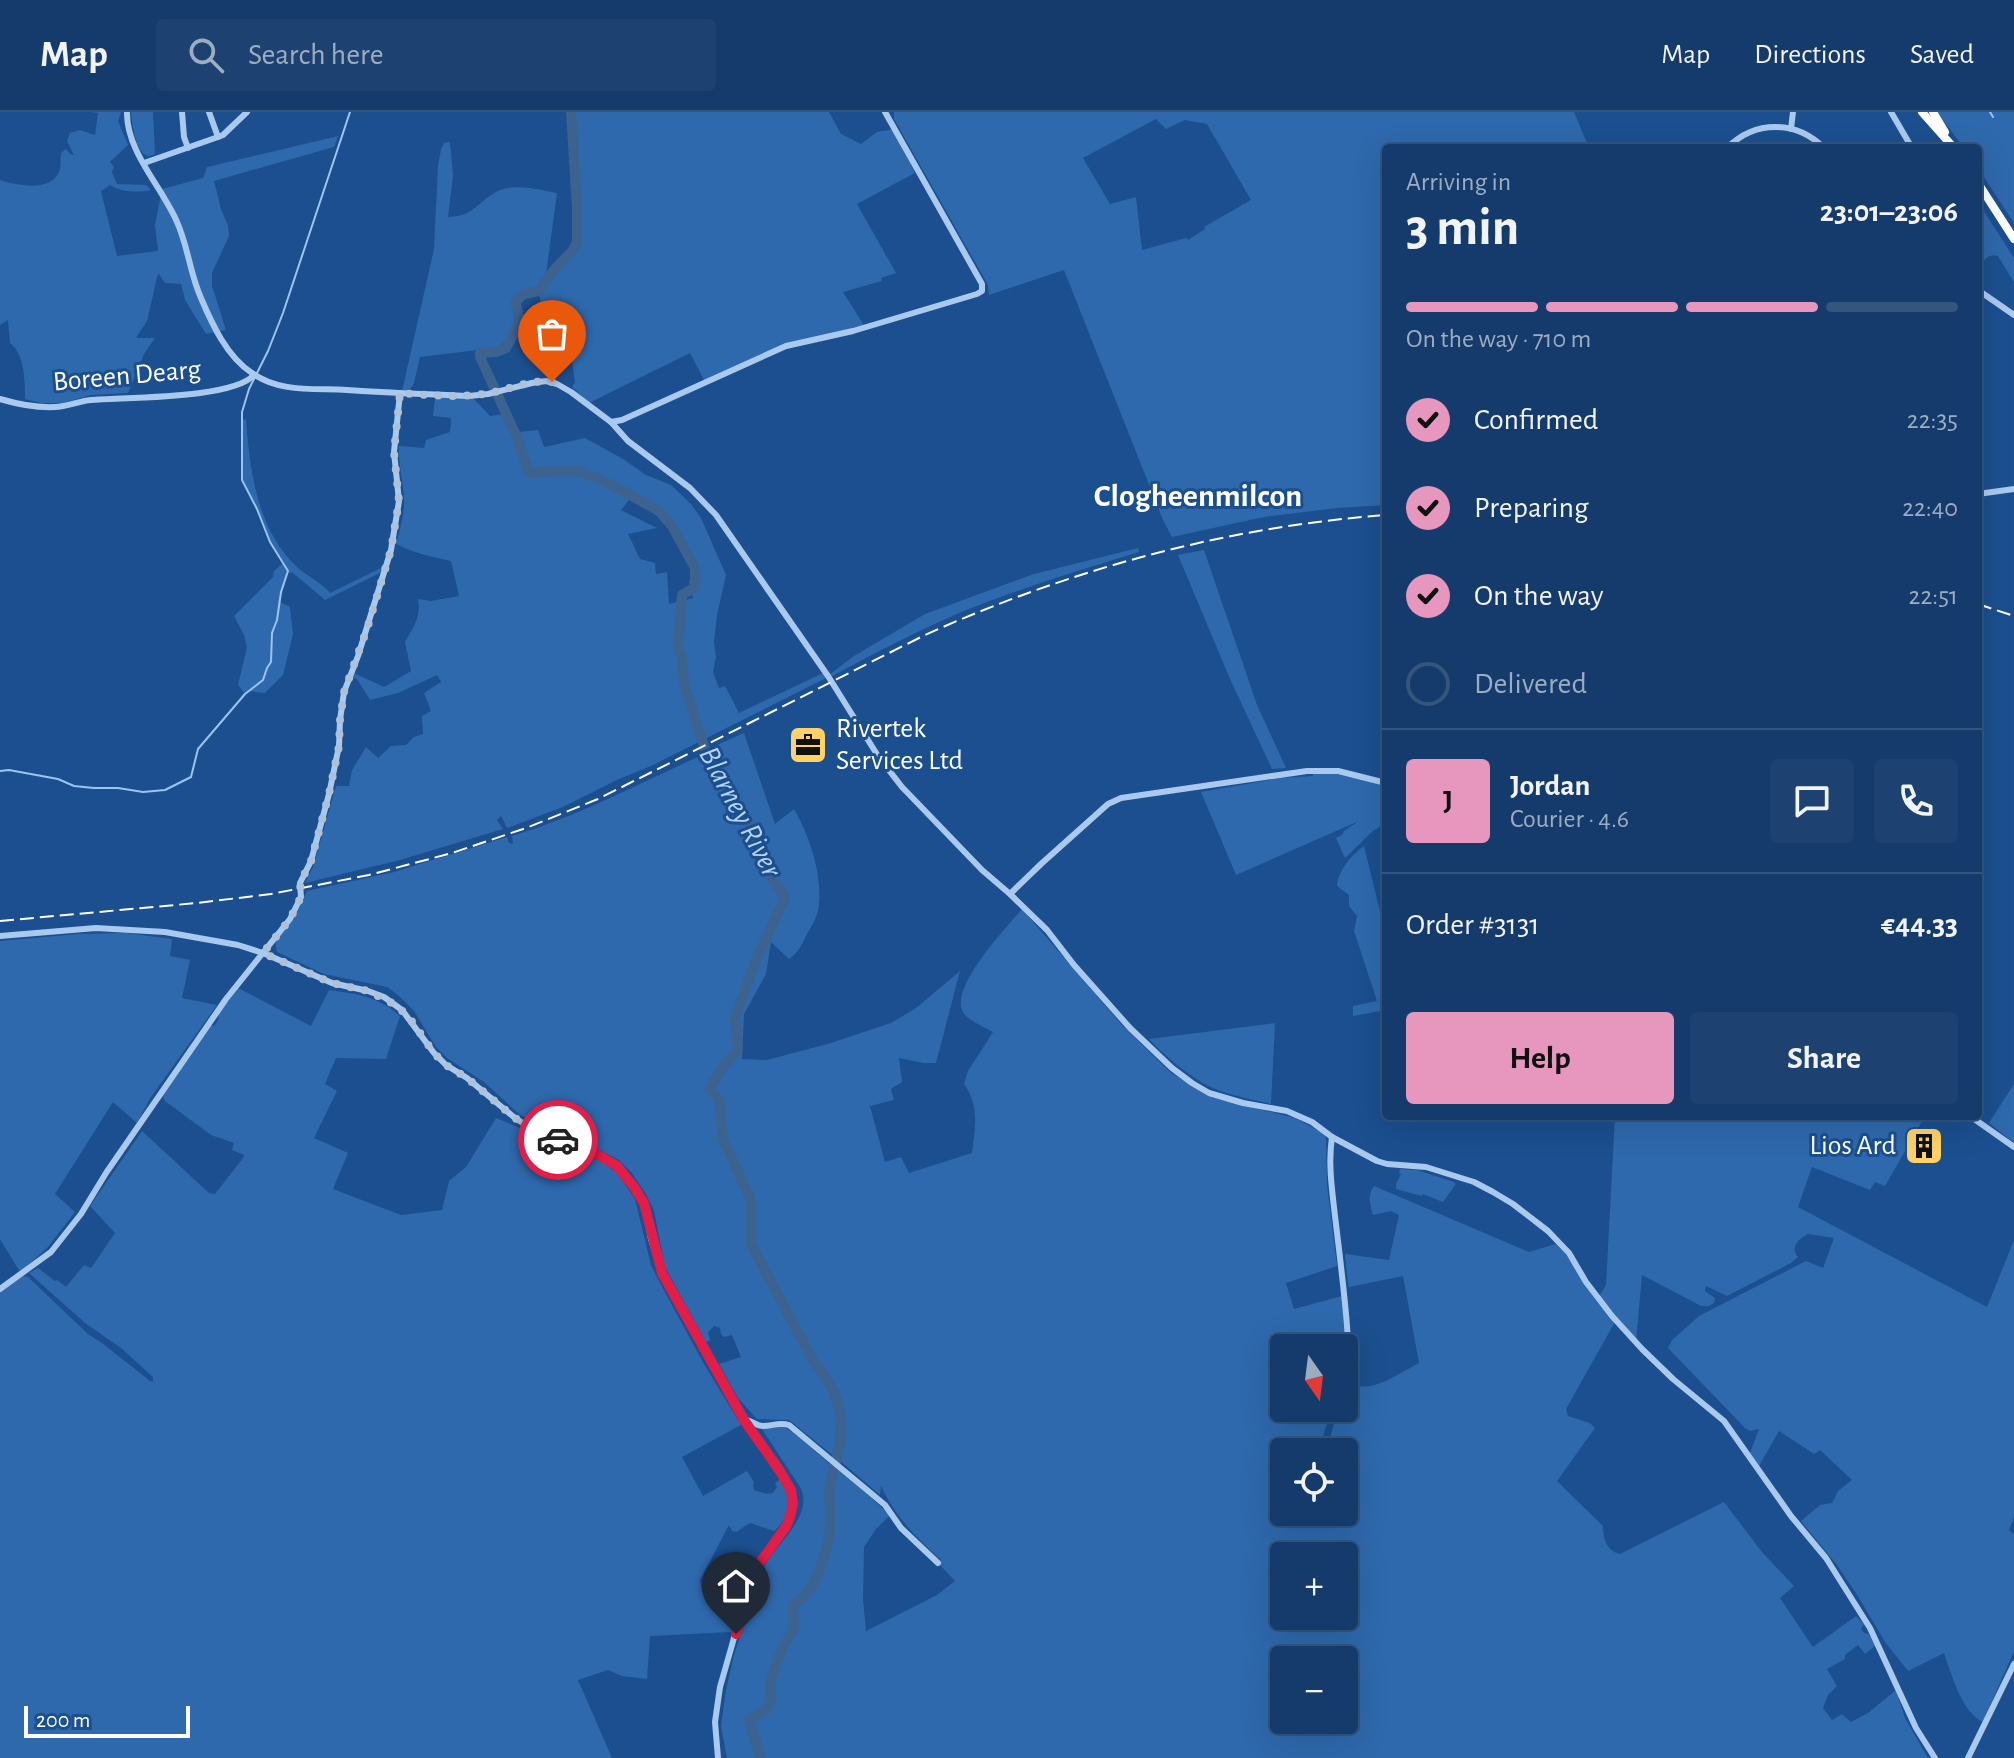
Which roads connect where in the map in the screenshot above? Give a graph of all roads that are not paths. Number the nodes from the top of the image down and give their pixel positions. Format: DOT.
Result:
graph roads {
  1 [pos="127,112"];
  2 [pos="182,112"];
  3 [pos="209,112"];
  4 [pos="247,112"];
  5 [pos="885,112"];
  6 [pos="1793,112"];
  7 [pos="1891,112"];
  8 [pos="1922,112"];
  9 [pos="1933,112"];
  10 [pos="1791,129"];
  11 [pos="218,137"];
  12 [pos="1731,144"];
  13 [pos="1819,144"];
  14 [pos="1910,144"];
  15 [pos="1950,144"];
  16 [pos="1952,144"];
  17 [pos="188,148"];
  18 [pos="144,163"];
  19 [pos="1982,189"];
  20 [pos="2014,239"];
  21 [pos="1982,293"];
  22 [pos="2014,315"];
  23 [pos="256,376"];
  24 [pos="400,393"];
  25 [pos="0,399"];
  26 [pos="611,422"];
  27 [pos="2014,489"];
  28 [pos="1982,493"];
  29 [pos="1382,782"];
  30 [pos="1010,894"];
  31 [pos="0,936"];
  32 [pos="263,953"];
  33 [pos="1976,1120"];
  34 [pos="1332,1137"];
  35 [pos="2014,1147"];
  36 [pos="0,1289"];
  37 [pos="1348,1334"];
  38 [pos="744,1420"];
  39 [pos="938,1563"];
  40 [pos="2014,1664"];
  41 [pos="718,1758"];
  42 [pos="1935,1758"];
  43 [pos="1968,1758"];
  1 -- 18 [label="street"];
  2 -- 17 [label="street"];
  3 -- 11 [label="street"];
  4 -- 11 [label="street"];
  5 -- 26 [label="street"];
  6 -- 10 [label="street"];
  7 -- 14 [label="street"];
  8 -- 15 [label="highway"];
  9 -- 16 [label="highway"];
  10 -- 12 [label="street"];
  10 -- 13 [label="street"];
  11 -- 17 [label="street"];
  17 -- 18 [label="street"];
  18 -- 23 [label="street"];
  19 -- 20 [label="highway"];
  21 -- 22 [label="street"];
  23 -- 24 [label="street"];
  23 -- 25 [label="street, Boreen Dearg"];
  24 -- 26 [label="street"];
  24 -- 32 [label="street"];
  26 -- 30 [label="street"];
  27 -- 28 [label="street"];
  29 -- 30 [label="street"];
  30 -- 34 [label="street"];
  31 -- 32 [label="street"];
  32 -- 36 [label="street"];
  32 -- 38 [label="street"];
  33 -- 35 [label="street"];
  34 -- 37 [label="street"];
  34 -- 42 [label="street"];
  38 -- 39 [label="street"];
  38 -- 41 [label="street"];
  40 -- 43 [label="street"];
}
